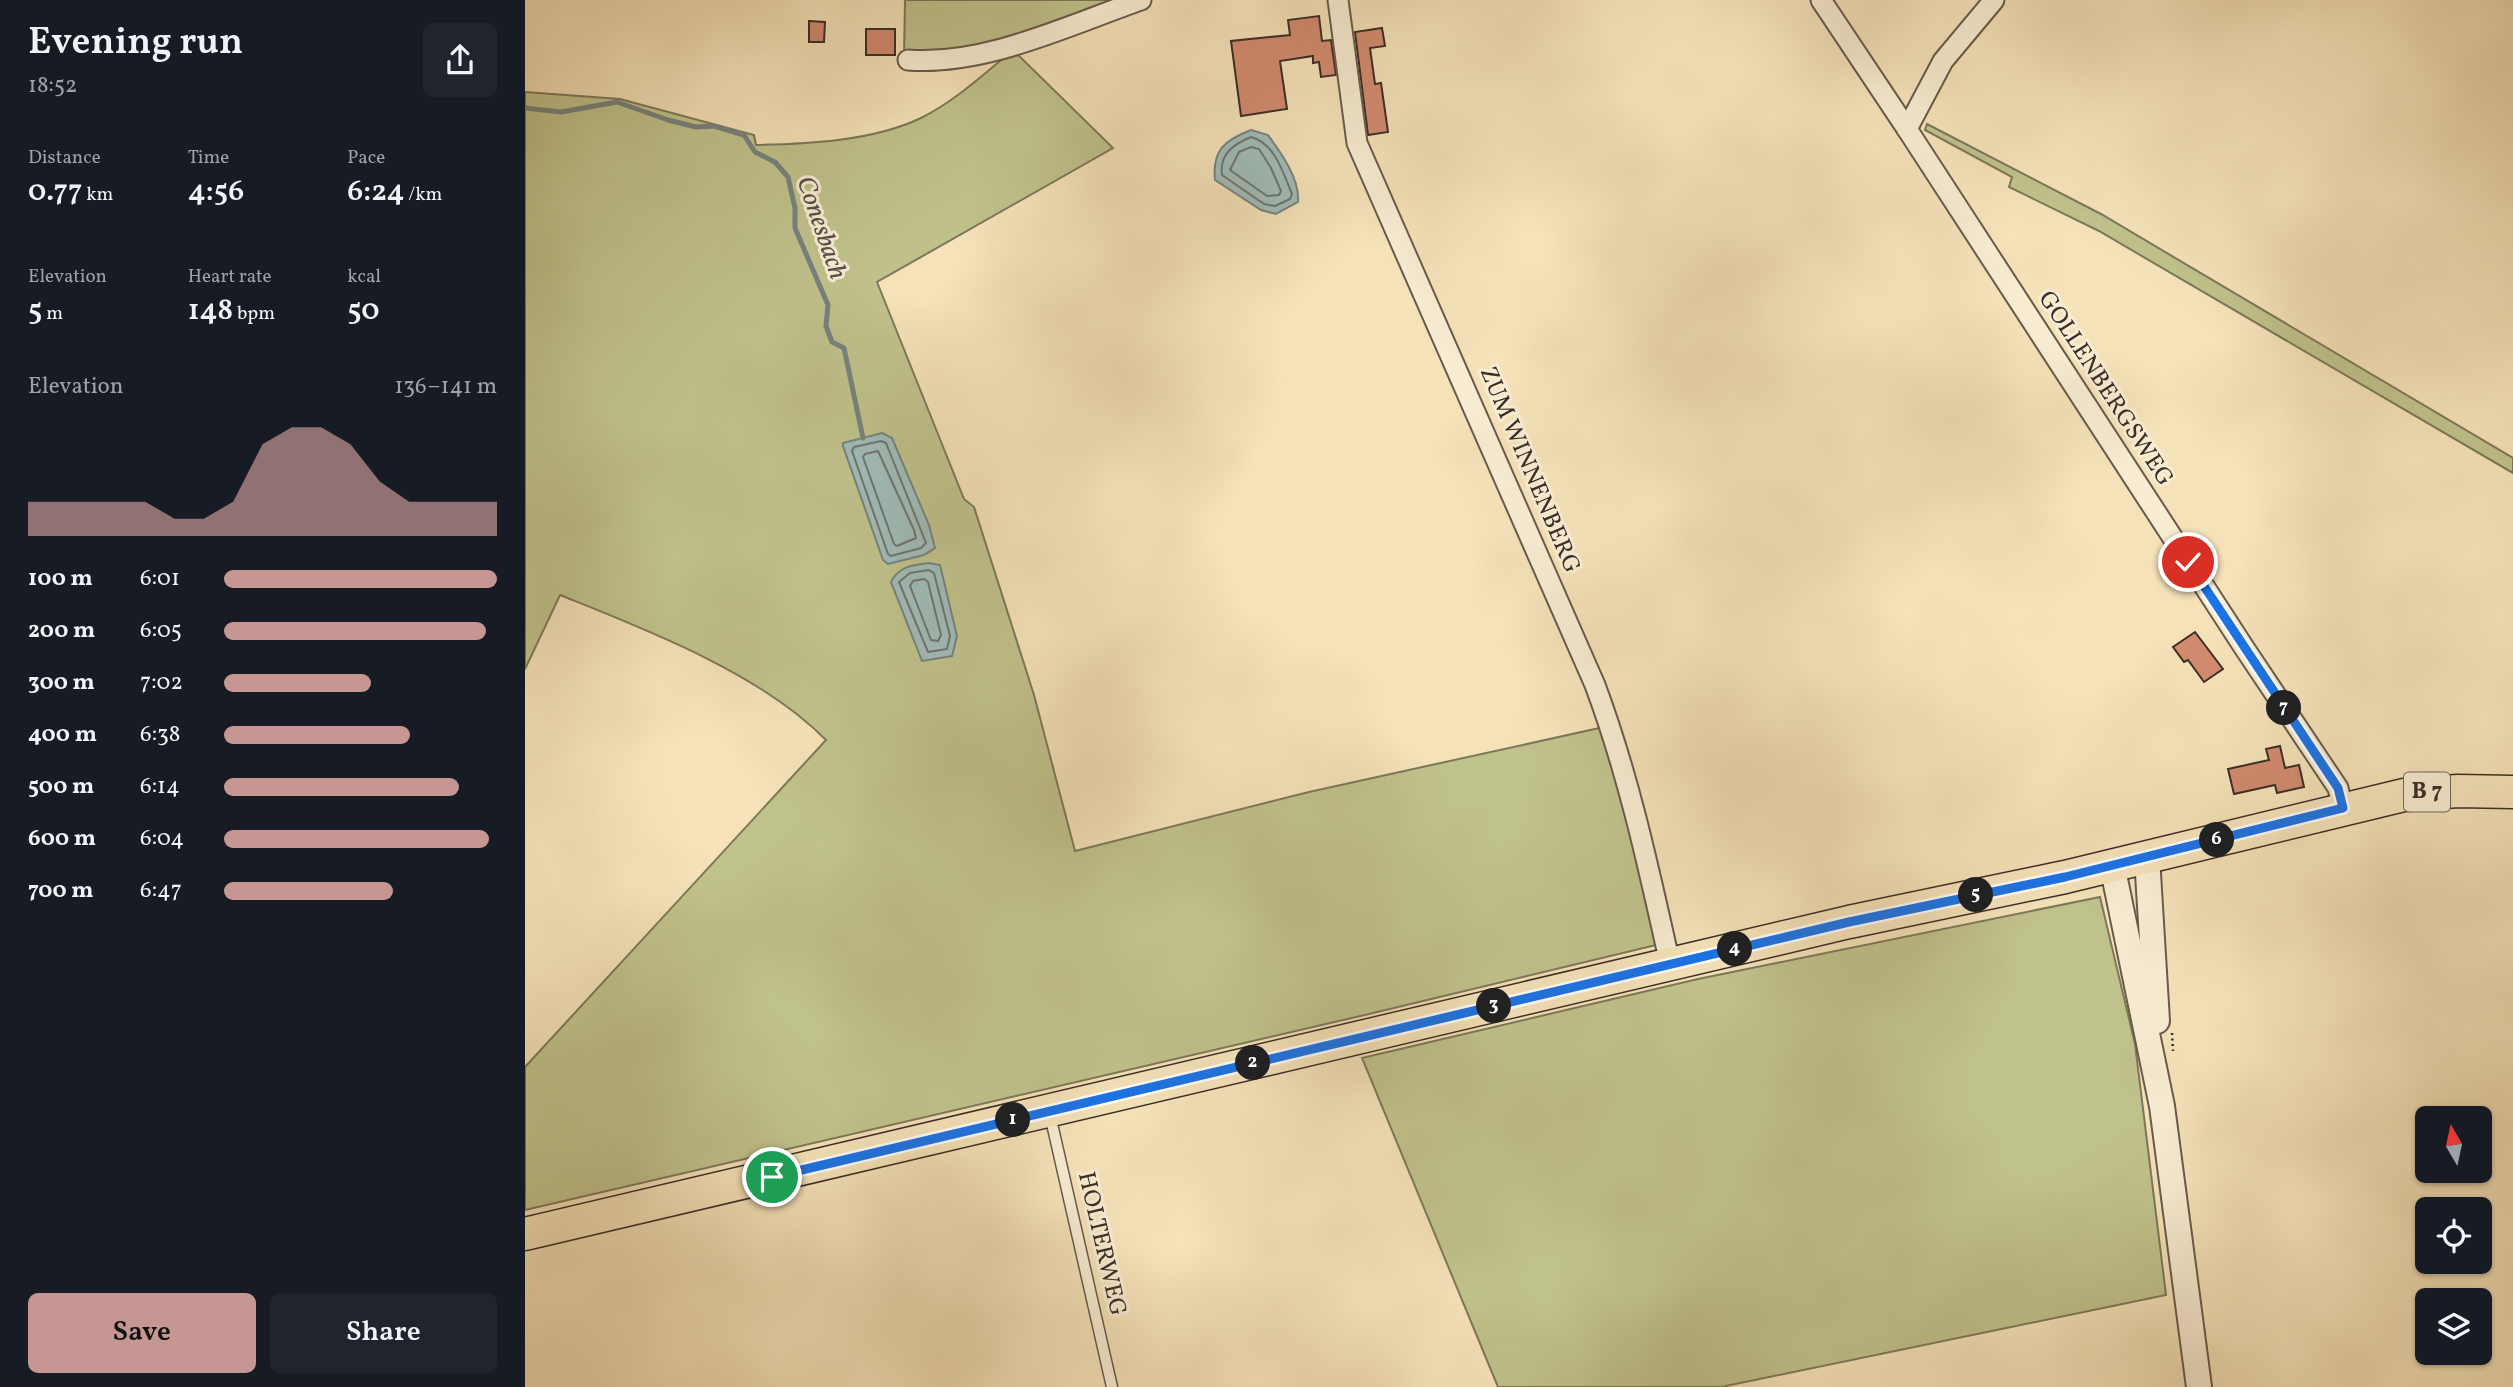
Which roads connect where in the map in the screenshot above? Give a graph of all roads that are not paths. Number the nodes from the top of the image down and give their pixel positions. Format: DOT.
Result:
graph roads {
  1 [pos="1142,0"];
  2 [pos="1338,0"];
  3 [pos="1821,0"];
  4 [pos="1994,0"];
  5 [pos="908,60"];
  6 [pos="1907,129"];
  7 [pos="2513,792"];
  8 [pos="2343,808"];
  9 [pos="2147,857"];
  10 [pos="2112,865"];
  11 [pos="1670,964"];
  12 [pos="2162,1106"];
  13 [pos="1049,1111"];
  14 [pos="525,1234"];
  15 [pos="1112,1387"];
  16 [pos="2199,1387"];
  1 -- 5 [label="street"];
  2 -- 11 [label="street, ZUM WINNENBERG"];
  3 -- 6 [label="street, GOLLENBERGSWEG"];
  4 -- 6 [label="street"];
  6 -- 8 [label="street, GOLLENBERGSWEG"];
  7 -- 8 [label="main road, B 7"];
  8 -- 9 [label="main road, B 7"];
  9 -- 10 [label="main road, B 7"];
  9 -- 12 [label="street"];
  10 -- 11 [label="main road, B 7"];
  10 -- 12 [label="street"];
  11 -- 13 [label="main road, B 7"];
  12 -- 16 [label="street"];
  13 -- 14 [label="main road, B 7"];
  13 -- 15 [label="lane, HOLTERWEG"];
}
